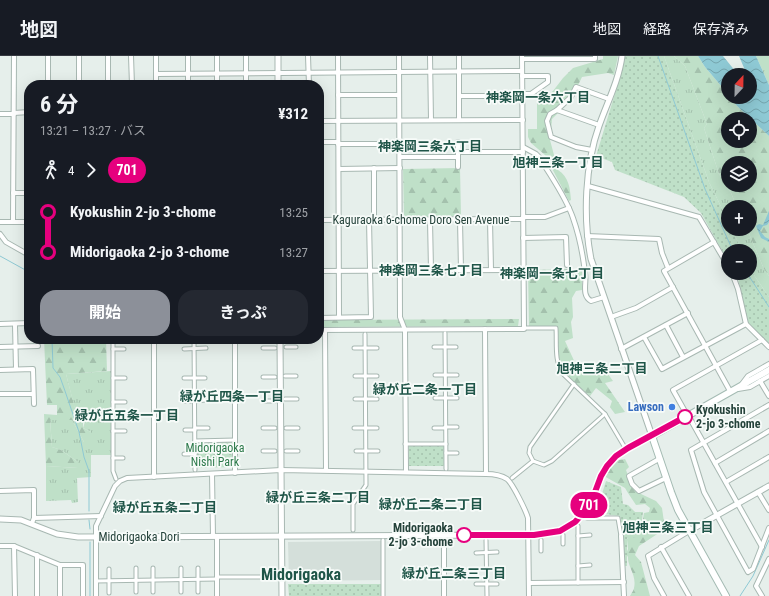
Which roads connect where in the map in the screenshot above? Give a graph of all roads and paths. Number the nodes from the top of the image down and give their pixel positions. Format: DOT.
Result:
graph roads {
  1 [pos="14,56"];
  2 [pos="48,56"];
  3 [pos="79,56"];
  4 [pos="108,56"];
  5 [pos="131,56"];
  6 [pos="156,56"];
  7 [pos="188,56"];
  8 [pos="217,56"];
  9 [pos="246,56"];
  10 [pos="278,56"];
  11 [pos="308,56"];
  12 [pos="338,56"];
  13 [pos="399,56"];
  14 [pos="430,56"];
  15 [pos="459,56"];
  16 [pos="595,56"];
  17 [pos="622,56"];
  18 [pos="576,57"];
  19 [pos="522,58"];
  20 [pos="550,58"];
  21 [pos="522,71"];
  22 [pos="308,72"];
  23 [pos="399,72"];
  24 [pos="430,72"];
  25 [pos="459,72"];
  26 [pos="217,73"];
  27 [pos="246,73"];
  28 [pos="278,73"];
  29 [pos="338,73"];
  30 [pos="156,74"];
  31 [pos="188,74"];
  32 [pos="522,76"];
  33 [pos="48,80"];
  34 [pos="79,80"];
  35 [pos="108,80"];
  36 [pos="132,80"];
  37 [pos="156,80"];
  38 [pos="188,80"];
  39 [pos="217,80"];
  40 [pos="246,80"];
  41 [pos="278,80"];
  42 [pos="308,80"];
  43 [pos="338,95"];
  44 [pos="399,95"];
  45 [pos="522,95"];
  46 [pos="459,96"];
  47 [pos="609,99"];
  48 [pos="557,110"];
  49 [pos="24,112"];
  50 [pos="14,113"];
  51 [pos="0,114"];
  52 [pos="399,120"];
  53 [pos="430,120"];
  54 [pos="459,120"];
  55 [pos="522,120"];
  56 [pos="324,121"];
  57 [pos="338,121"];
  58 [pos="599,125"];
  59 [pos="324,142"];
  60 [pos="458,142"];
  61 [pos="338,143"];
  62 [pos="399,144"];
  63 [pos="523,146"];
  64 [pos="592,150"];
  65 [pos="523,152"];
  66 [pos="458,154"];
  67 [pos="400,157"];
  68 [pos="458,167"];
  69 [pos="374,168"];
  70 [pos="400,168"];
  71 [pos="339,169"];
  72 [pos="588,186"];
  73 [pos="13,193"];
  74 [pos="24,193"];
  75 [pos="569,208"];
  76 [pos="523,218"];
  77 [pos="490,219"];
  78 [pos="324,220"];
  79 [pos="339,220"];
  80 [pos="371,220"];
  81 [pos="400,220"];
  82 [pos="430,220"];
  83 [pos="460,220"];
  84 [pos="0,222"];
  85 [pos="13,222"];
  86 [pos="24,222"];
  87 [pos="0,234"];
  88 [pos="587,236"];
  89 [pos="523,238"];
  90 [pos="714,242"];
  91 [pos="24,252"];
  92 [pos="721,254"];
  93 [pos="567,265"];
  94 [pos="668,268"];
  95 [pos="370,270"];
  96 [pos="400,270"];
  97 [pos="431,270"];
  98 [pos="461,270"];
  99 [pos="491,270"];
  100 [pos="524,270"];
  101 [pos="324,271"];
  102 [pos="340,271"];
  103 [pos="735,280"];
  104 [pos="673,287"];
  105 [pos="604,297"];
  106 [pos="688,314"];
  107 [pos="339,317"];
  108 [pos="611,317"];
  109 [pos="324,318"];
  110 [pos="0,324"];
  111 [pos="15,324"];
  112 [pos="24,324"];
  113 [pos="746,324"];
  114 [pos="666,325"];
  115 [pos="524,328"];
  116 [pos="485,329"];
  117 [pos="325,330"];
  118 [pos="404,330"];
  119 [pos="365,334"];
  120 [pos="445,334"];
  121 [pos="644,336"];
  122 [pos="762,340"];
  123 [pos="113,344"];
  124 [pos="154,344"];
  125 [pos="194,344"];
  126 [pos="235,344"];
  127 [pos="280,344"];
  128 [pos="16,346"];
  129 [pos="38,346"];
  130 [pos="705,346"];
  131 [pos="0,347"];
  132 [pos="296,347"];
  133 [pos="434,347"];
  134 [pos="445,347"];
  135 [pos="456,347"];
  136 [pos="769,347"];
  137 [pos="206,348"];
  138 [pos="263,348"];
  139 [pos="275,348"];
  140 [pos="286,348"];
  141 [pos="354,348"];
  142 [pos="365,348"];
  143 [pos="377,348"];
  144 [pos="113,349"];
  145 [pos="124,349"];
  146 [pos="184,349"];
  147 [pos="194,349"];
  148 [pos="621,349"];
  149 [pos="683,358"];
  150 [pos="769,364"];
  151 [pos="717,366"];
  152 [pos="16,369"];
  153 [pos="0,370"];
  154 [pos="769,370"];
  155 [pos="435,375"];
  156 [pos="445,375"];
  157 [pos="457,375"];
  158 [pos="285,376"];
  159 [pos="296,376"];
  160 [pos="355,376"];
  161 [pos="366,376"];
  162 [pos="377,376"];
  163 [pos="769,376"];
  164 [pos="264,377"];
  165 [pos="275,377"];
  166 [pos="113,378"];
  167 [pos="125,378"];
  168 [pos="184,378"];
  169 [pos="194,378"];
  170 [pos="205,378"];
  171 [pos="760,381"];
  172 [pos="574,384"];
  173 [pos="740,386"];
  174 [pos="730,391"];
  175 [pos="0,394"];
  176 [pos="33,394"];
  177 [pos="769,396"];
  178 [pos="435,398"];
  179 [pos="445,398"];
  180 [pos="457,398"];
  181 [pos="285,399"];
  182 [pos="297,399"];
  183 [pos="355,399"];
  184 [pos="366,399"];
  185 [pos="377,399"];
  186 [pos="206,400"];
  187 [pos="275,400"];
  188 [pos="183,401"];
  189 [pos="194,401"];
  190 [pos="264,401"];
  191 [pos="113,402"];
  192 [pos="125,402"];
  193 [pos="34,404"];
  194 [pos="769,405"];
  195 [pos="605,414"];
  196 [pos="688,415"];
  197 [pos="446,427"];
  198 [pos="457,427"];
  199 [pos="208,428"];
  200 [pos="264,428"];
  201 [pos="275,428"];
  202 [pos="286,428"];
  203 [pos="298,428"];
  204 [pos="354,428"];
  205 [pos="366,428"];
  206 [pos="377,428"];
  207 [pos="434,428"];
  208 [pos="195,429"];
  209 [pos="185,430"];
  210 [pos="113,431"];
  211 [pos="125,431"];
  212 [pos="769,431"];
  213 [pos="652,436"];
  214 [pos="235,440"];
  215 [pos="195,441"];
  216 [pos="704,442"];
  217 [pos="405,444"];
  218 [pos="446,444"];
  219 [pos="624,446"];
  220 [pos="263,451"];
  221 [pos="276,451"];
  222 [pos="286,451"];
  223 [pos="298,451"];
  224 [pos="356,451"];
  225 [pos="366,451"];
  226 [pos="378,451"];
  227 [pos="446,453"];
  228 [pos="457,453"];
  229 [pos="184,454"];
  230 [pos="195,454"];
  231 [pos="769,457"];
  232 [pos="113,458"];
  233 [pos="123,458"];
  234 [pos="659,459"];
  235 [pos="533,461"];
  236 [pos="715,463"];
  237 [pos="446,469"];
  238 [pos="195,470"];
  239 [pos="281,470"];
  240 [pos="326,470"];
  241 [pos="235,472"];
  242 [pos="366,472"];
  243 [pos="406,472"];
  244 [pos="212,474"];
  245 [pos="486,474"];
  246 [pos="154,477"];
  247 [pos="512,478"];
  248 [pos="666,478"];
  249 [pos="116,479"];
  250 [pos="726,482"];
  251 [pos="769,486"];
  252 [pos="0,491"];
  253 [pos="758,492"];
  254 [pos="737,504"];
  255 [pos="769,510"];
  256 [pos="717,515"];
  257 [pos="101,516"];
  258 [pos="587,518"];
  259 [pos="0,519"];
  260 [pos="33,520"];
  261 [pos="578,526"];
  262 [pos="769,528"];
  263 [pos="353,530"];
  264 [pos="689,531"];
  265 [pos="444,535"];
  266 [pos="528,535"];
  267 [pos="563,535"];
  268 [pos="215,536"];
  269 [pos="282,536"];
  270 [pos="578,536"];
  271 [pos="590,536"];
  272 [pos="621,536"];
  273 [pos="95,537"];
  274 [pos="383,540"];
  275 [pos="486,540"];
  276 [pos="541,540"];
  277 [pos="563,544"];
  278 [pos="0,546"];
  279 [pos="14,546"];
  280 [pos="661,547"];
  281 [pos="762,547"];
  282 [pos="541,551"];
  283 [pos="498,552"];
  284 [pos="476,553"];
  285 [pos="486,553"];
  286 [pos="37,556"];
  287 [pos="769,559"];
  288 [pos="60,565"];
  289 [pos="590,565"];
  290 [pos="578,566"];
  291 [pos="136,568"];
  292 [pos="153,568"];
  293 [pos="180,568"];
  294 [pos="198,568"];
  295 [pos="767,568"];
  296 [pos="109,569"];
  297 [pos="276,577"];
  298 [pos="217,578"];
  299 [pos="136,580"];
  300 [pos="181,580"];
  301 [pos="198,580"];
  302 [pos="96,581"];
  303 [pos="108,581"];
  304 [pos="153,581"];
  305 [pos="578,582"];
  306 [pos="624,582"];
  307 [pos="529,583"];
  308 [pos="476,584"];
  309 [pos="487,584"];
  310 [pos="497,584"];
  311 [pos="136,592"];
  312 [pos="153,592"];
  313 [pos="181,592"];
  314 [pos="198,592"];
  315 [pos="108,593"];
  316 [pos="16,596"];
  317 [pos="37,596"];
  318 [pos="60,596"];
  319 [pos="83,596"];
  320 [pos="96,596"];
  321 [pos="217,596"];
  322 [pos="282,596"];
  323 [pos="383,596"];
  324 [pos="444,596"];
  325 [pos="487,596"];
  326 [pos="529,596"];
  327 [pos="624,596"];
  328 [pos="664,596"];
  329 [pos="689,596"];
  330 [pos="726,596"];
  331 [pos="762,596"];
  1 -- 50 [label="street"];
  2 -- 33 [label="street"];
  3 -- 34 [label="street"];
  4 -- 35 [label="street"];
  5 -- 36 [label="street"];
  6 -- 30 [label="street"];
  7 -- 31 [label="street"];
  8 -- 26 [label="street"];
  9 -- 27 [label="street"];
  10 -- 28 [label="street"];
  11 -- 22 [label="street"];
  12 -- 29 [label="street"];
  13 -- 23 [label="street"];
  14 -- 24 [label="street"];
  15 -- 25 [label="street"];
  16 -- 18 [label="street"];
  17 -- 47 [label="street"];
  18 -- 20 [label="street"];
  19 -- 20 [label="street"];
  19 -- 21 [label="street"];
  21 -- 25 [label="street"];
  21 -- 32 [label="street"];
  22 -- 28 [label="street"];
  22 -- 29 [label="street"];
  22 -- 42 [label="street"];
  23 -- 24 [label="street"];
  23 -- 29 [label="street"];
  23 -- 44 [label="street"];
  24 -- 25 [label="street"];
  24 -- 53 [label="street"];
  25 -- 46 [label="street"];
  26 -- 27 [label="street"];
  26 -- 31 [label="street"];
  26 -- 39 [label="street"];
  27 -- 28 [label="street"];
  27 -- 40 [label="street"];
  28 -- 41 [label="street"];
  29 -- 43 [label="street"];
  30 -- 31 [label="street"];
  30 -- 37 [label="street"];
  31 -- 38 [label="street"];
  32 -- 45 [label="street"];
  32 -- 45 [label="street"];
  43 -- 44 [label="street"];
  43 -- 57 [label="street"];
  44 -- 52 [label="street"];
  45 -- 46 [label="street"];
  45 -- 55 [label="street"];
  46 -- 54 [label="street"];
  47 -- 48 [label="street"];
  47 -- 58 [label="street"];
  48 -- 58 [label="street"];
  48 -- 64 [label="street"];
  49 -- 50 [label="street"];
  50 -- 51 [label="street"];
  50 -- 73 [label="street"];
  52 -- 53 [label="street"];
  52 -- 57 [label="street"];
  52 -- 62 [label="street"];
  53 -- 54 [label="street"];
  54 -- 55 [label="street"];
  55 -- 63 [label="street"];
  56 -- 57 [label="street"];
  57 -- 61 [label="street"];
  58 -- 64 [label="street"];
  59 -- 61 [label="street"];
  60 -- 66 [label="street"];
  61 -- 62 [label="street"];
  61 -- 71 [label="street"];
  62 -- 67 [label="street"];
  63 -- 65 [label="street"];
  63 -- 75 [label="street"];
  64 -- 72 [label="street"];
  65 -- 66 [label="street"];
  65 -- 76 [label="street"];
  66 -- 67 [label="street"];
  66 -- 68 [label="street"];
  67 -- 70 [label="street"];
  69 -- 70 [label="street"];
  69 -- 71 [label="street"];
  69 -- 80 [label="street"];
  70 -- 81 [label="street"];
  71 -- 79 [label="street"];
  72 -- 88 [label="street"];
  72 -- 90 [label="street"];
  73 -- 74 [label="street"];
  73 -- 85 [label="street"];
  75 -- 76 [label="street, Kaguraoka 6-chome Doro Sen Avenue"];
  75 -- 105 [label="street"];
  76 -- 77 [label="street, Kaguraoka 6-chome Doro Sen Avenue"];
  76 -- 89 [label="street"];
  77 -- 83 [label="street, Kaguraoka 6-chome Doro Sen Avenue"];
  77 -- 99 [label="street"];
  78 -- 79 [label="street, Kaguraoka 6-chome Doro Sen Avenue"];
  79 -- 80 [label="street, Kaguraoka 6-chome Doro Sen Avenue"];
  79 -- 102 [label="street"];
  80 -- 81 [label="street, Kaguraoka 6-chome Doro Sen Avenue"];
  80 -- 95 [label="street"];
  81 -- 82 [label="street, Kaguraoka 6-chome Doro Sen Avenue"];
  81 -- 96 [label="street"];
  82 -- 83 [label="street, Kaguraoka 6-chome Doro Sen Avenue"];
  82 -- 97 [label="street"];
  83 -- 98 [label="street"];
  84 -- 85 [label="street"];
  85 -- 86 [label="street"];
  87 -- 91 [label="street"];
  88 -- 94 [label="street"];
  88 -- 105 [label="street"];
  89 -- 93 [label="street"];
  89 -- 100 [label="street"];
  90 -- 92 [label="street"];
  90 -- 94 [label="street"];
  94 -- 104 [label="street"];
  95 -- 96 [label="street"];
  95 -- 102 [label="street"];
  95 -- 107 [label="street"];
  96 -- 97 [label="street"];
  96 -- 118 [label="street"];
  97 -- 98 [label="street"];
  98 -- 99 [label="street"];
  99 -- 100 [label="street"];
  100 -- 115 [label="street"];
  101 -- 102 [label="street"];
  102 -- 107 [label="street"];
  103 -- 113 [label="street"];
  104 -- 106 [label="street"];
  104 -- 108 [label="street"];
  105 -- 108 [label="street"];
  106 -- 114 [label="street"];
  106 -- 130 [label="street"];
  107 -- 109 [label="street"];
  108 -- 148 [label="street"];
  110 -- 111 [label="street"];
  111 -- 112 [label="street"];
  111 -- 128 [label="street"];
  113 -- 122 [label="street"];
  113 -- 130 [label="street"];
  114 -- 121 [label="street"];
  114 -- 149 [label="street"];
  115 -- 116 [label="street"];
  115 -- 172 [label="street"];
  116 -- 118 [label="street"];
  116 -- 245 [label="street"];
  117 -- 118 [label="street"];
  117 -- 240 [label="street"];
  118 -- 217 [label="street"];
  119 -- 142 [label="street"];
  120 -- 134 [label="street"];
  121 -- 148 [label="street"];
  121 -- 149 [label="street"];
  122 -- 136 [label="street"];
  122 -- 151 [label="street"];
  123 -- 144 [label="street"];
  124 -- 246 [label="street"];
  125 -- 147 [label="street"];
  126 -- 214 [label="street"];
  127 -- 239 [label="street"];
  128 -- 129 [label="street"];
  128 -- 131 [label="street"];
  128 -- 152 [label="street"];
  130 -- 149 [label="street"];
  130 -- 151 [label="street"];
  132 -- 140 [label="street"];
  133 -- 134 [label="street"];
  134 -- 135 [label="street"];
  134 -- 156 [label="street"];
  137 -- 147 [label="street"];
  138 -- 139 [label="street"];
  141 -- 142 [label="street"];
  142 -- 143 [label="street"];
  142 -- 161 [label="street"];
  144 -- 145 [label="street"];
  144 -- 166 [label="street"];
  146 -- 147 [label="street"];
  147 -- 169 [label="street"];
  148 -- 213 [label="street"];
  150 -- 173 [label="street"];
  151 -- 174 [label="street"];
  151 -- 196 [label="street"];
  152 -- 153 [label="street"];
  152 -- 176 [label="street"];
  154 -- 173 [label="main road"];
  155 -- 156 [label="street"];
  156 -- 157 [label="street"];
  156 -- 179 [label="street"];
  158 -- 159 [label="street"];
  160 -- 161 [label="street"];
  161 -- 162 [label="street"];
  161 -- 184 [label="street"];
  163 -- 171 [label="street"];
  164 -- 165 [label="street"];
  166 -- 167 [label="street"];
  166 -- 191 [label="street"];
  168 -- 169 [label="street"];
  169 -- 170 [label="street"];
  169 -- 189 [label="street"];
  171 -- 174 [label="street"];
  171 -- 177 [label="street"];
  172 -- 195 [label="street"];
  172 -- 235 [label="street"];
  173 -- 174 [label="main road"];
  174 -- 196 [label="main road"];
  175 -- 176 [label="street"];
  176 -- 193 [label="street"];
  178 -- 179 [label="street"];
  179 -- 180 [label="street"];
  179 -- 197 [label="street"];
  181 -- 182 [label="street"];
  183 -- 184 [label="street"];
  184 -- 185 [label="street"];
  184 -- 205 [label="street"];
  186 -- 189 [label="street"];
  187 -- 190 [label="street"];
  188 -- 189 [label="street"];
  189 -- 208 [label="street"];
  191 -- 192 [label="street"];
  191 -- 210 [label="street"];
  194 -- 216 [label="street"];
  195 -- 219 [label="street"];
  195 -- 235 [label="street"];
  196 -- 213 [label="main road"];
  196 -- 216 [label="street"];
  197 -- 198 [label="street"];
  197 -- 207 [label="street"];
  197 -- 218 [label="street"];
  199 -- 208 [label="street"];
  200 -- 201 [label="street"];
  202 -- 203 [label="street"];
  204 -- 205 [label="street"];
  205 -- 206 [label="street"];
  205 -- 225 [label="street"];
  208 -- 209 [label="street"];
  208 -- 215 [label="street"];
  210 -- 211 [label="street"];
  210 -- 232 [label="street"];
  212 -- 236 [label="street"];
  213 -- 234 [label="main road"];
  213 -- 266 [label="street, Midorigaoka Dori"];
  214 -- 215 [label="street"];
  214 -- 241 [label="street"];
  215 -- 230 [label="street"];
  216 -- 236 [label="street"];
  216 -- 256 [label="street"];
  217 -- 218 [label="street"];
  217 -- 243 [label="street"];
  218 -- 227 [label="street"];
  220 -- 221 [label="street"];
  222 -- 223 [label="street"];
  224 -- 225 [label="street"];
  225 -- 226 [label="street"];
  225 -- 242 [label="street"];
  227 -- 228 [label="street"];
  227 -- 237 [label="street"];
  229 -- 230 [label="street"];
  230 -- 238 [label="street"];
  231 -- 250 [label="street"];
  232 -- 233 [label="street"];
  232 -- 249 [label="street"];
  234 -- 248 [label="main road"];
  234 -- 248 [label="street"];
  235 -- 247 [label="street"];
  236 -- 250 [label="street"];
  239 -- 240 [label="street"];
  239 -- 241 [label="street"];
  239 -- 269 [label="street"];
  240 -- 242 [label="street"];
  241 -- 244 [label="street"];
  242 -- 243 [label="street"];
  242 -- 263 [label="street"];
  243 -- 245 [label="street"];
  244 -- 246 [label="street"];
  244 -- 268 [label="street"];
  245 -- 266 [label="street"];
  246 -- 257 [label="street"];
  248 -- 264 [label="main road"];
  250 -- 254 [label="street"];
  251 -- 253 [label="street"];
  252 -- 260 [label="street"];
  253 -- 254 [label="street"];
  253 -- 255 [label="street"];
  254 -- 256 [label="street"];
  254 -- 281 [label="street"];
  256 -- 264 [label="street"];
  256 -- 281 [label="street"];
  257 -- 260 [label="street"];
  257 -- 273 [label="street"];
  258 -- 272 [label="street"];
  259 -- 260 [label="street, Midorigaoka Dori"];
  260 -- 273 [label="street, Midorigaoka Dori"];
  261 -- 270 [label="street"];
  262 -- 281 [label="street"];
  264 -- 280 [label="street"];
  264 -- 330 [label="main road"];
  265 -- 266 [label="street, Midorigaoka Dori"];
  265 -- 269 [label="street, Midorigaoka Dori"];
  265 -- 324 [label="street"];
  266 -- 307 [label="street"];
  267 -- 277 [label="street"];
  268 -- 269 [label="street, Midorigaoka Dori"];
  268 -- 273 [label="street, Midorigaoka Dori"];
  268 -- 298 [label="street"];
  269 -- 322 [label="street"];
  270 -- 271 [label="street"];
  270 -- 290 [label="street"];
  272 -- 306 [label="street"];
  273 -- 302 [label="street"];
  274 -- 323 [label="street"];
  275 -- 285 [label="street"];
  276 -- 282 [label="street"];
  278 -- 279 [label="street"];
  279 -- 286 [label="street"];
  279 -- 316 [label="street"];
  280 -- 328 [label="street"];
  280 -- 329 [label="street"];
  283 -- 285 [label="street"];
  284 -- 285 [label="street"];
  285 -- 309 [label="street"];
  286 -- 288 [label="street"];
  286 -- 317 [label="street"];
  287 -- 295 [label="street"];
  288 -- 318 [label="street"];
  288 -- 319 [label="street"];
  289 -- 290 [label="street"];
  290 -- 305 [label="street"];
  291 -- 299 [label="street"];
  292 -- 304 [label="street"];
  293 -- 300 [label="street"];
  294 -- 301 [label="street"];
  295 -- 331 [label="street"];
  296 -- 303 [label="street"];
  297 -- 298 [label="street"];
  298 -- 301 [label="street"];
  298 -- 321 [label="street"];
  299 -- 303 [label="street"];
  299 -- 304 [label="street"];
  299 -- 311 [label="street"];
  300 -- 301 [label="street"];
  300 -- 304 [label="street"];
  300 -- 313 [label="street"];
  301 -- 314 [label="street"];
  302 -- 303 [label="street"];
  302 -- 320 [label="street"];
  303 -- 315 [label="street"];
  304 -- 312 [label="street"];
  305 -- 306 [label="street"];
  305 -- 307 [label="street"];
  306 -- 327 [label="street"];
  307 -- 326 [label="street"];
  308 -- 309 [label="street"];
  309 -- 310 [label="street"];
  309 -- 325 [label="street"];
}
